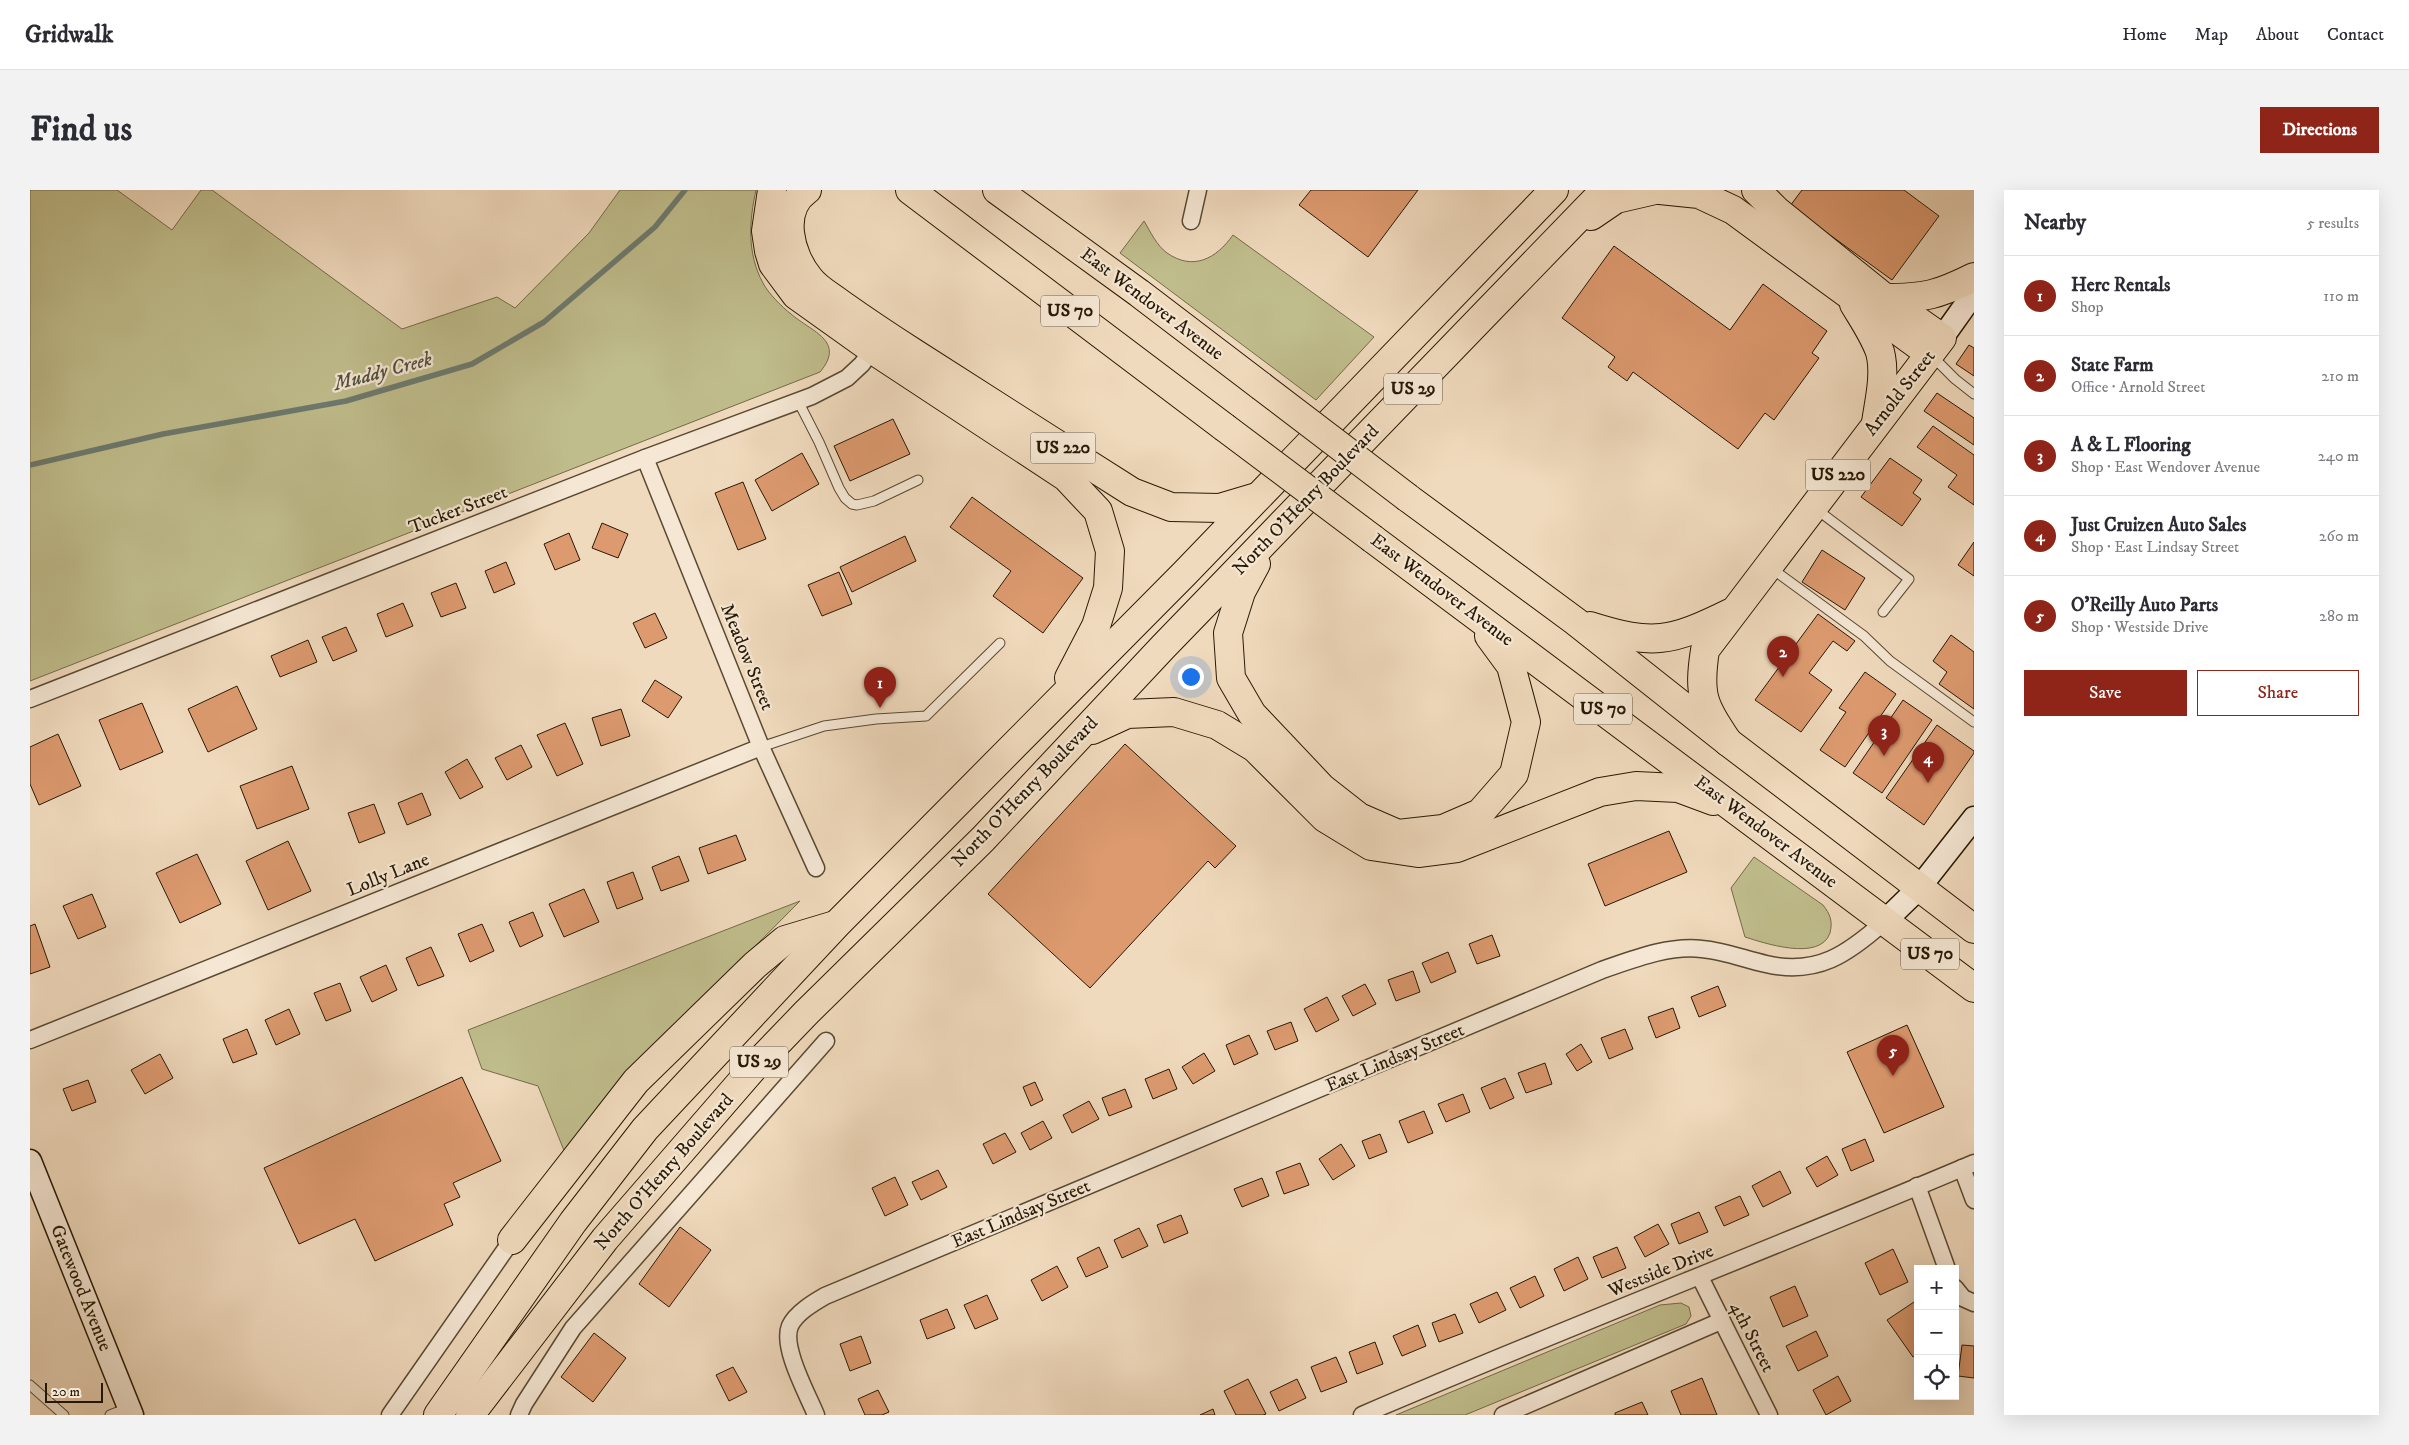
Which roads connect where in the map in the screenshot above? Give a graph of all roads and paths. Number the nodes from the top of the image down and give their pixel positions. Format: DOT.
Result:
graph roads {
  1 [pos="772,190"];
  2 [pos="807,190"];
  3 [pos="997,190"];
  4 [pos="1198,190"];
  5 [pos="1525,190"];
  6 [pos="1554,190"];
  7 [pos="1605,190"];
  8 [pos="1656,190"];
  9 [pos="1660,190"];
  10 [pos="1756,190"];
  11 [pos="908,191"];
  12 [pos="1191,221"];
  13 [pos="1557,240"];
  14 [pos="1479,268"];
  15 [pos="1974,277"];
  16 [pos="1974,293"];
  17 [pos="1849,296"];
  18 [pos="1885,298"];
  19 [pos="878,342"];
  20 [pos="1936,346"];
  21 [pos="1974,394"];
  22 [pos="798,401"];
  23 [pos="1876,423"];
  24 [pos="645,458"];
  25 [pos="918,480"];
  26 [pos="1259,497"];
  27 [pos="1813,508"];
  28 [pos="1269,538"];
  29 [pos="1768,566"];
  30 [pos="1470,610"];
  31 [pos="1733,611"];
  32 [pos="1883,612"];
  33 [pos="1575,621"];
  34 [pos="1000,643"];
  35 [pos="30,699"];
  36 [pos="1057,702"];
  37 [pos="1974,722"];
  38 [pos="1079,736"];
  39 [pos="1728,742"];
  40 [pos="761,746"];
  41 [pos="1736,808"];
  42 [pos="1974,818"];
  43 [pos="816,868"];
  44 [pos="1919,888"];
  45 [pos="1885,921"];
  46 [pos="837,924"];
  47 [pos="1974,929"];
  48 [pos="1974,988"];
  49 [pos="30,1040"];
  50 [pos="826,1041"];
  51 [pos="1968,1166"];
  52 [pos="31,1168"];
  53 [pos="1917,1186"];
  54 [pos="1974,1200"];
  55 [pos="512,1240"];
  56 [pos="1946,1265"];
  57 [pos="1700,1277"];
  58 [pos="1959,1293"];
  59 [pos="1974,1303"];
  60 [pos="1721,1321"];
  61 [pos="30,1384"];
  62 [pos="124,1413"];
  63 [pos="64,1415"];
  64 [pos="390,1415"];
  65 [pos="438,1415"];
  66 [pos="470,1415"];
  67 [pos="519,1415"];
  68 [pos="816,1415"];
  69 [pos="1362,1415"];
  70 [pos="1503,1415"];
  71 [pos="1769,1415"];
  1 -- 19 [label="highway"];
  2 -- 19 [label="highway, US 220"];
  3 -- 33 [label="highway, East Wendover Avenue / US 70, bridge"];
  4 -- 12 [label="street"];
  5 -- 14 [label="highway"];
  6 -- 14 [label="highway, North O'Henry Boulevard / US 29"];
  7 -- 13 [label="highway, North O'Henry Boulevard / US 29"];
  8 -- 13 [label="highway"];
  9 -- 17 [label="highway"];
  10 -- 18 [label="highway"];
  11 -- 30 [label="highway, East Wendover Avenue / US 70, bridge"];
  13 -- 28 [label="highway, North O'Henry Boulevard / US 29"];
  14 -- 26 [label="highway, North O'Henry Boulevard / US 29"];
  15 -- 18 [label="highway"];
  16 -- 20 [label="street, Arnold Street"];
  17 -- 20 [label="highway"];
  17 -- 23 [label="highway"];
  18 -- 20 [label="highway"];
  19 -- 22 [label="street, Tucker Street"];
  19 -- 26 [label="highway, US 220"];
  19 -- 36 [label="highway"];
  20 -- 21 [label="lane"];
  20 -- 23 [label="highway, Arnold Street / US 220"];
  22 -- 24 [label="street, Tucker Street"];
  22 -- 25 [label="lane"];
  23 -- 27 [label="highway, Arnold Street / US 220"];
  24 -- 35 [label="street, Tucker Street"];
  24 -- 40 [label="street, Meadow Street"];
  26 -- 36 [label="highway, North O'Henry Boulevard / US 29"];
  27 -- 29 [label="highway, Arnold Street / US 220"];
  27 -- 32 [label="lane"];
  28 -- 30 [label="highway"];
  28 -- 38 [label="highway, North O'Henry Boulevard / US 29"];
  29 -- 31 [label="highway, Arnold Street / US 220"];
  29 -- 37 [label="lane"];
  30 -- 41 [label="highway, East Wendover Avenue / US 70"];
  31 -- 33 [label="highway"];
  31 -- 39 [label="highway, US 220"];
  33 -- 39 [label="highway, East Wendover Avenue / US 70"];
  34 -- 40 [label="lane"];
  36 -- 46 [label="highway, North O'Henry Boulevard / US 29"];
  38 -- 41 [label="highway"];
  38 -- 66 [label="highway, North O'Henry Boulevard / US 29"];
  39 -- 44 [label="highway, East Wendover Avenue / US 70"];
  40 -- 43 [label="street, Meadow Street"];
  40 -- 49 [label="street, Lolly Lane"];
  41 -- 45 [label="highway, East Wendover Avenue / US 70"];
  42 -- 44 [label="street, East Lindsay Street"];
  44 -- 45 [label="street, East Lindsay Street"];
  44 -- 47 [label="highway, East Wendover Avenue / US 70"];
  45 -- 48 [label="highway, East Wendover Avenue / US 70"];
  45 -- 68 [label="street, East Lindsay Street"];
  46 -- 55 [label="highway"];
  46 -- 65 [label="highway, North O'Henry Boulevard / US 29"];
  50 -- 67 [label="street"];
  51 -- 53 [label="street, Westside Drive"];
  51 -- 54 [label="street"];
  52 -- 62 [label="street, Gatewood Avenue"];
  53 -- 56 [label="street"];
  53 -- 57 [label="street, Westside Drive"];
  55 -- 64 [label="street"];
  57 -- 60 [label="street, 4th Street"];
  57 -- 69 [label="street, Westside Drive"];
  58 -- 59 [label="street"];
  60 -- 70 [label="street"];
  60 -- 71 [label="street, 4th Street"];
  61 -- 63 [label="lane"];
}
